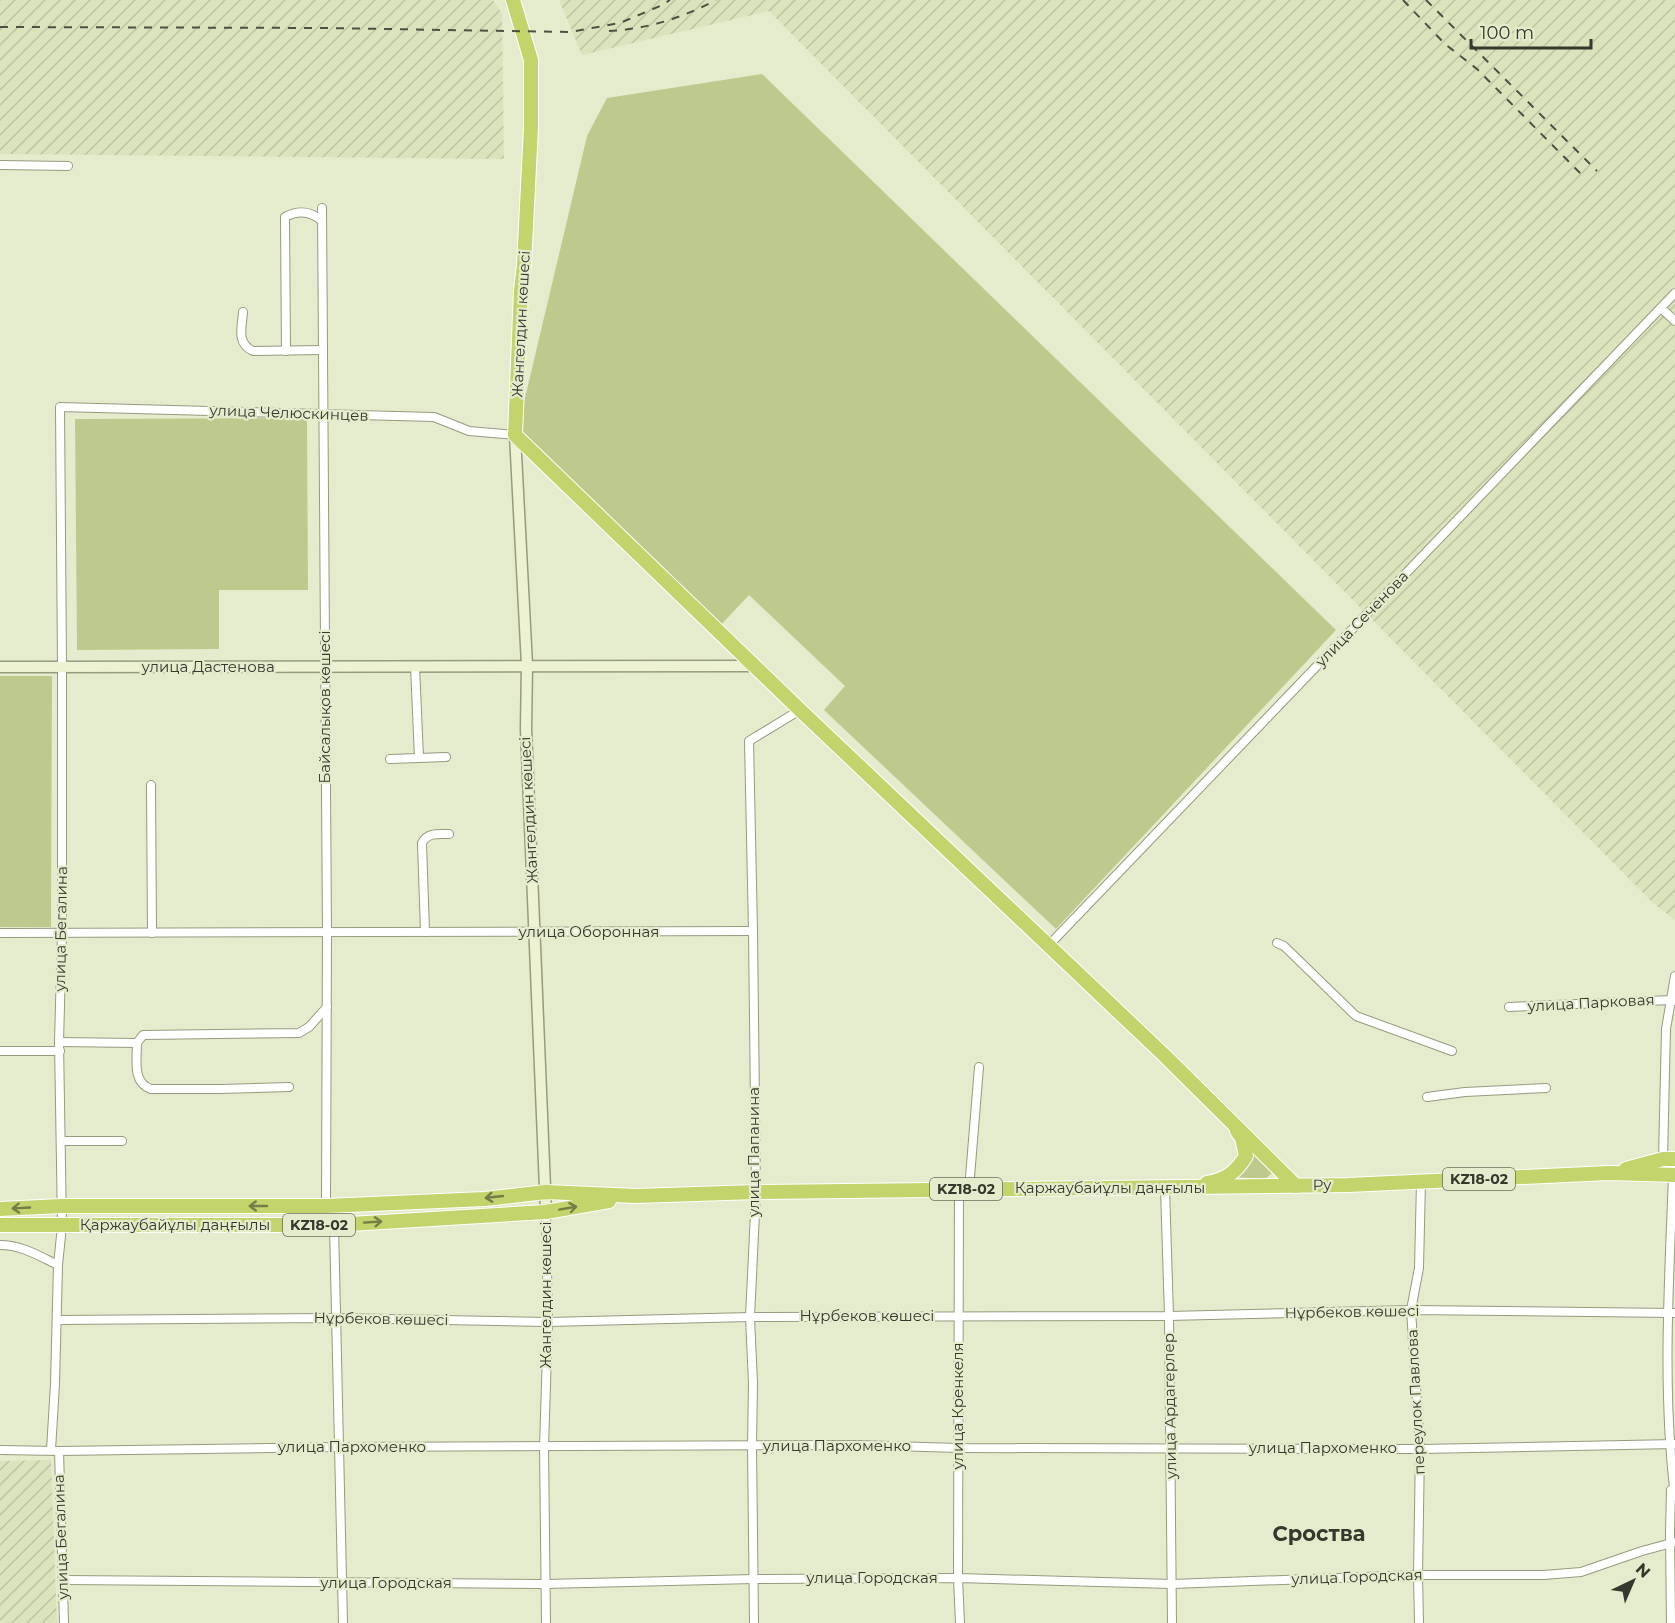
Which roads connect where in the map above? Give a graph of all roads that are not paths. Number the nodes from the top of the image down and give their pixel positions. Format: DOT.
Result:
graph roads {
  1 [pos="513,0"];
  2 [pos="0,165"];
  3 [pos="68,166"];
  4 [pos="322,208"];
  5 [pos="322,221"];
  6 [pos="1675,293"];
  7 [pos="1661,308"];
  8 [pos="243,312"];
  9 [pos="1675,321"];
  10 [pos="323,350"];
  11 [pos="286,351"];
  12 [pos="60,407"];
  13 [pos="323,414"];
  14 [pos="515,435"];
  15 [pos="416,666"];
  16 [pos="527,666"];
  17 [pos="754,666"];
  18 [pos="63,667"];
  19 [pos="325,667"];
  20 [pos="0,668"];
  21 [pos="800,710"];
  22 [pos="446,757"];
  23 [pos="418,758"];
  24 [pos="390,759"];
  25 [pos="151,785"];
  26 [pos="449,834"];
  27 [pos="62,932"];
  28 [pos="425,932"];
  29 [pos="535,932"];
  30 [pos="753,932"];
  31 [pos="0,933"];
  32 [pos="152,933"];
  33 [pos="327,933"];
  34 [pos="1277,943"];
  35 [pos="1049,945"];
  36 [pos="1675,976"];
  37 [pos="1673,1000"];
  38 [pos="327,1007"];
  39 [pos="1509,1007"];
  40 [pos="59,1042"];
  41 [pos="137,1042"];
  42 [pos="0,1051"];
  43 [pos="60,1051"];
  44 [pos="1452,1051"];
  45 [pos="979,1067"];
  46 [pos="289,1087"];
  47 [pos="1545,1088"];
  48 [pos="1427,1097"];
  49 [pos="1221,1110"];
  50 [pos="61,1141"];
  51 [pos="122,1142"];
  52 [pos="1272,1161"];
  53 [pos="1661,1164"];
  54 [pos="1674,1176"];
  55 [pos="1421,1181"];
  56 [pos="1348,1185"];
  57 [pos="1296,1186"];
  58 [pos="1165,1188"];
  59 [pos="1180,1188"];
  60 [pos="964,1189"];
  61 [pos="546,1192"];
  62 [pos="756,1192"];
  63 [pos="636,1196"];
  64 [pos="61,1206"];
  65 [pos="326,1206"];
  66 [pos="0,1209"];
  67 [pos="546,1212"];
  68 [pos="0,1225"];
  69 [pos="334,1225"];
  70 [pos="62,1226"];
  71 [pos="0,1245"];
  72 [pos="58,1265"];
  73 [pos="1411,1310"];
  74 [pos="1672,1313"];
  75 [pos="957,1315"];
  76 [pos="1169,1316"];
  77 [pos="750,1317"];
  78 [pos="336,1318"];
  79 [pos="58,1320"];
  80 [pos="548,1322"];
  81 [pos="1672,1444"];
  82 [pos="752,1446"];
  83 [pos="341,1447"];
  84 [pos="544,1447"];
  85 [pos="959,1448"];
  86 [pos="1170,1448"];
  87 [pos="1420,1449"];
  88 [pos="0,1450"];
  89 [pos="55,1450"];
  90 [pos="1672,1471"];
  91 [pos="1675,1496"];
  92 [pos="1673,1542"];
  93 [pos="1418,1575"];
  94 [pos="958,1578"];
  95 [pos="754,1579"];
  96 [pos="63,1580"];
  97 [pos="341,1582"];
  98 [pos="545,1584"];
  99 [pos="1172,1584"];
  100 [pos="64,1623"];
  101 [pos="344,1623"];
  102 [pos="546,1623"];
  103 [pos="754,1623"];
  104 [pos="960,1623"];
  105 [pos="1172,1623"];
  106 [pos="1419,1623"];
  107 [pos="1671,1623"];
  1 -- 14 [label="highway, Жангелдин көшесі"];
  2 -- 3 [label="street"];
  4 -- 5 [label="street, Байсалықов көшесі"];
  5 -- 10 [label="street, Байсалықов көшесі"];
  5 -- 11 [label="street"];
  6 -- 7 [label="street, улица Сеченова"];
  7 -- 9 [label="street"];
  7 -- 35 [label="street, улица Сеченова"];
  8 -- 11 [label="street"];
  10 -- 11 [label="street"];
  10 -- 13 [label="street, Байсалықов көшесі"];
  12 -- 13 [label="street, улица Челюскинцев"];
  12 -- 18 [label="street, улица Бегалина"];
  13 -- 14 [label="street, улица Челюскинцев"];
  13 -- 19 [label="street, Байсалықов көшесі"];
  14 -- 16 [label="street, Жангелдин көшесі"];
  14 -- 17 [label="highway"];
  15 -- 16 [label="street, улица Дастенова"];
  15 -- 19 [label="street, улица Дастенова"];
  15 -- 23 [label="street"];
  16 -- 17 [label="street, улица Дастенова"];
  16 -- 29 [label="street, Жангелдин көшесі"];
  17 -- 21 [label="highway"];
  18 -- 19 [label="street, улица Дастенова"];
  18 -- 20 [label="street, улица Дастенова"];
  18 -- 27 [label="street, улица Бегалина"];
  19 -- 33 [label="street, Байсалықов көшесі"];
  21 -- 30 [label="street, улица Папанина"];
  21 -- 35 [label="highway"];
  22 -- 23 [label="street"];
  23 -- 24 [label="street"];
  25 -- 32 [label="street"];
  26 -- 28 [label="street"];
  27 -- 31 [label="street, улица Оборонная"];
  27 -- 32 [label="street, улица Оборонная"];
  27 -- 40 [label="street, улица Бегалина"];
  28 -- 29 [label="street, улица Оборонная"];
  28 -- 33 [label="street, улица Оборонная"];
  29 -- 30 [label="street, улица Оборонная"];
  29 -- 61 [label="street, Жангелдин көшесі"];
  30 -- 62 [label="street, улица Папанина"];
  32 -- 33 [label="street, улица Оборонная"];
  33 -- 38 [label="street, Байсалықов көшесі"];
  34 -- 44 [label="street"];
  35 -- 49 [label="highway"];
  36 -- 37 [label="street"];
  37 -- 39 [label="street, улица Парковая"];
  37 -- 53 [label="street"];
  38 -- 41 [label="street"];
  38 -- 65 [label="street, Байсалықов көшесі"];
  40 -- 41 [label="street"];
  40 -- 43 [label="street, улица Бегалина"];
  41 -- 46 [label="street"];
  42 -- 43 [label="street"];
  43 -- 50 [label="street, улица Бегалина"];
  45 -- 60 [label="street, улица Кренкеля"];
  47 -- 48 [label="street"];
  49 -- 52 [label="highway"];
  49 -- 59 [label="highway"];
  50 -- 51 [label="street"];
  50 -- 64 [label="street, улица Бегалина"];
  52 -- 56 [label="highway"];
  52 -- 57 [label="highway"];
  53 -- 54 [label="highway, KZ18-02"];
  53 -- 55 [label="highway, KZ18-02"];
  54 -- 74 [label="street"];
  55 -- 56 [label="highway, KZ18-02"];
  55 -- 73 [label="street, переулок Павлова"];
  56 -- 57 [label="highway, Ру / KZ18-02"];
  57 -- 59 [label="highway, Қаржаубайұлы даңғылы / KZ18-02"];
  58 -- 59 [label="highway, Қаржаубайұлы даңғылы / KZ18-02"];
  58 -- 60 [label="highway, Қаржаубайұлы даңғылы / KZ18-02"];
  58 -- 76 [label="street, улица Ардагерлер"];
  60 -- 62 [label="highway, Қаржаубайұлы даңғылы / KZ18-02"];
  60 -- 75 [label="street, улица Кренкеля"];
  61 -- 63 [label="highway, Қаржаубайұлы даңғылы / KZ18-02"];
  61 -- 65 [label="highway, Қаржаубайұлы даңғылы / KZ18-02, one-way"];
  61 -- 67 [label="street, Жангелдин көшесі"];
  62 -- 63 [label="highway, Қаржаубайұлы даңғылы / KZ18-02"];
  62 -- 77 [label="street, улица Папанина"];
  67 -- 63 [label="highway, Қаржаубайұлы даңғылы / KZ18-02, one-way"];
  65 -- 64 [label="highway, Қаржаубайұлы даңғылы / KZ18-02, one-way"];
  64 -- 66 [label="highway, Қаржаубайұлы даңғылы / KZ18-02, one-way"];
  64 -- 70 [label="street, улица Бегалина"];
  69 -- 67 [label="highway, Қаржаубайұлы даңғылы / KZ18-02, one-way"];
  67 -- 80 [label="street, Жангелдин көшесі"];
  68 -- 70 [label="highway, Қаржаубайұлы даңғылы / KZ18-02"];
  69 -- 70 [label="highway, Қаржаубайұлы даңғылы / KZ18-02"];
  69 -- 78 [label="street"];
  70 -- 72 [label="street, улица Бегалина"];
  71 -- 72 [label="street"];
  72 -- 79 [label="street, улица Бегалина"];
  73 -- 74 [label="street, Нұрбеков көшесі"];
  73 -- 76 [label="street, Нұрбеков көшесі"];
  73 -- 87 [label="street, переулок Павлова"];
  74 -- 81 [label="street"];
  75 -- 76 [label="street, Нұрбеков көшесі"];
  75 -- 77 [label="street, Нұрбеков көшесі"];
  75 -- 85 [label="street, улица Кренкеля"];
  76 -- 86 [label="street, улица Ардагерлер"];
  77 -- 80 [label="street, Нұрбеков көшесі"];
  77 -- 82 [label="street, улица Папанина"];
  78 -- 79 [label="street, Нұрбеков көшесі"];
  78 -- 80 [label="street, Нұрбеков көшесі"];
  78 -- 83 [label="street"];
  79 -- 89 [label="street, улица Бегалина"];
  80 -- 84 [label="street, Жангелдин көшесі"];
  81 -- 87 [label="street, улица Пархоменко"];
  81 -- 90 [label="street"];
  82 -- 84 [label="street, улица Пархоменко"];
  82 -- 85 [label="street, улица Пархоменко"];
  82 -- 95 [label="street, улица Папанина"];
  83 -- 84 [label="street, улица Пархоменко"];
  83 -- 89 [label="street, улица Пархоменко"];
  83 -- 97 [label="street"];
  84 -- 98 [label="street, Жангелдин көшесі"];
  85 -- 86 [label="street, улица Пархоменко"];
  85 -- 94 [label="street, улица Кренкеля"];
  86 -- 87 [label="street, улица Пархоменко"];
  86 -- 99 [label="street, улица Ардагерлер"];
  87 -- 93 [label="street, переулок Павлова"];
  88 -- 89 [label="street, улица Пархоменко"];
  89 -- 96 [label="street, улица Бегалина"];
  90 -- 91 [label="street"];
  90 -- 92 [label="street"];
  92 -- 93 [label="street, улица Городская"];
  92 -- 107 [label="street"];
  93 -- 99 [label="street, улица Городская"];
  93 -- 106 [label="street, переулок Павлова"];
  94 -- 95 [label="street, улица Городская"];
  94 -- 99 [label="street, улица Городская"];
  94 -- 104 [label="street, улица Кренкеля"];
  95 -- 98 [label="street, улица Городская"];
  95 -- 103 [label="street, улица Папанина"];
  96 -- 97 [label="street, улица Городская"];
  96 -- 100 [label="street, улица Бегалина"];
  97 -- 98 [label="street, улица Городская"];
  97 -- 101 [label="street"];
  98 -- 102 [label="street, Жангелдин көшесі"];
  99 -- 105 [label="street, улица Ардагерлер"];
}
